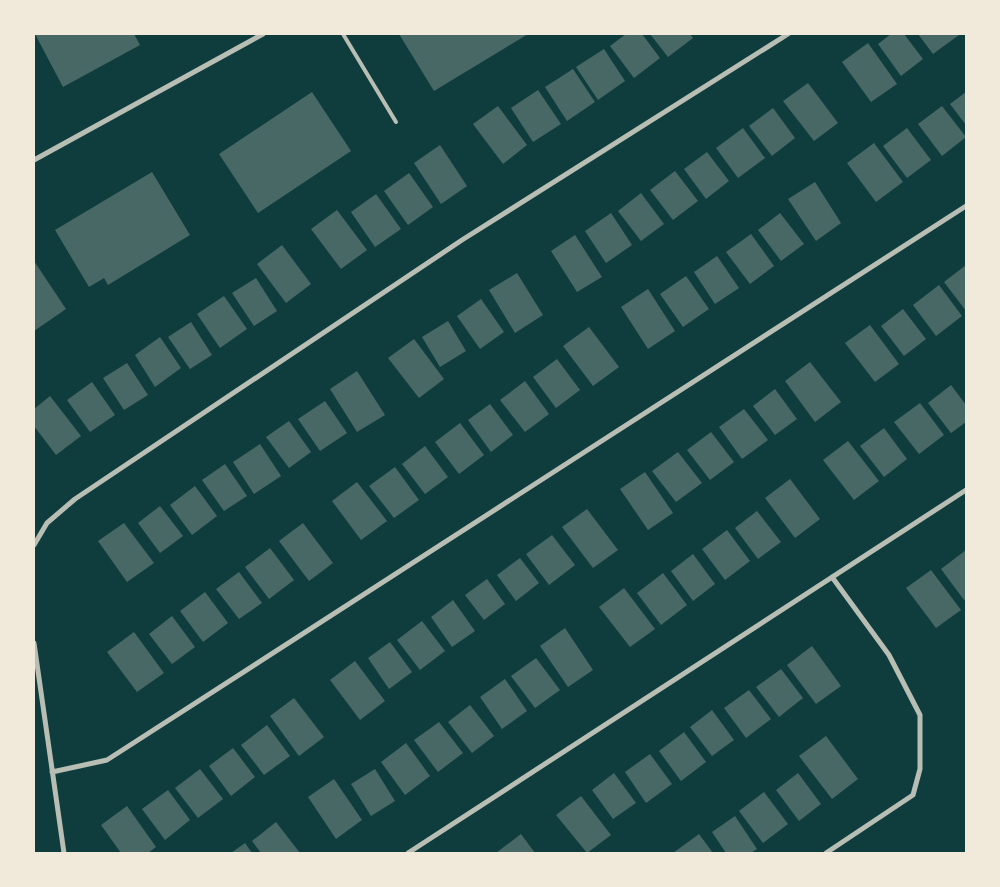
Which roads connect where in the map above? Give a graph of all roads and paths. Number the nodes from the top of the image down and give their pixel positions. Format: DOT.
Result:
graph roads {
  1 [pos="263,34"];
  2 [pos="343,34"];
  3 [pos="788,34"];
  4 [pos="396,122"];
  5 [pos="34,160"];
  6 [pos="966,206"];
  7 [pos="966,490"];
  8 [pos="34,545"];
  9 [pos="832,577"];
  10 [pos="34,643"];
  11 [pos="52,772"];
  12 [pos="64,853"];
  13 [pos="408,853"];
  14 [pos="826,853"];
  1 -- 5 [label="street"];
  2 -- 4 [label="lane"];
  3 -- 8 [label="street"];
  6 -- 11 [label="street"];
  7 -- 9 [label="street"];
  9 -- 13 [label="street"];
  9 -- 14 [label="street"];
  10 -- 11 [label="street"];
  11 -- 12 [label="street"];
}
